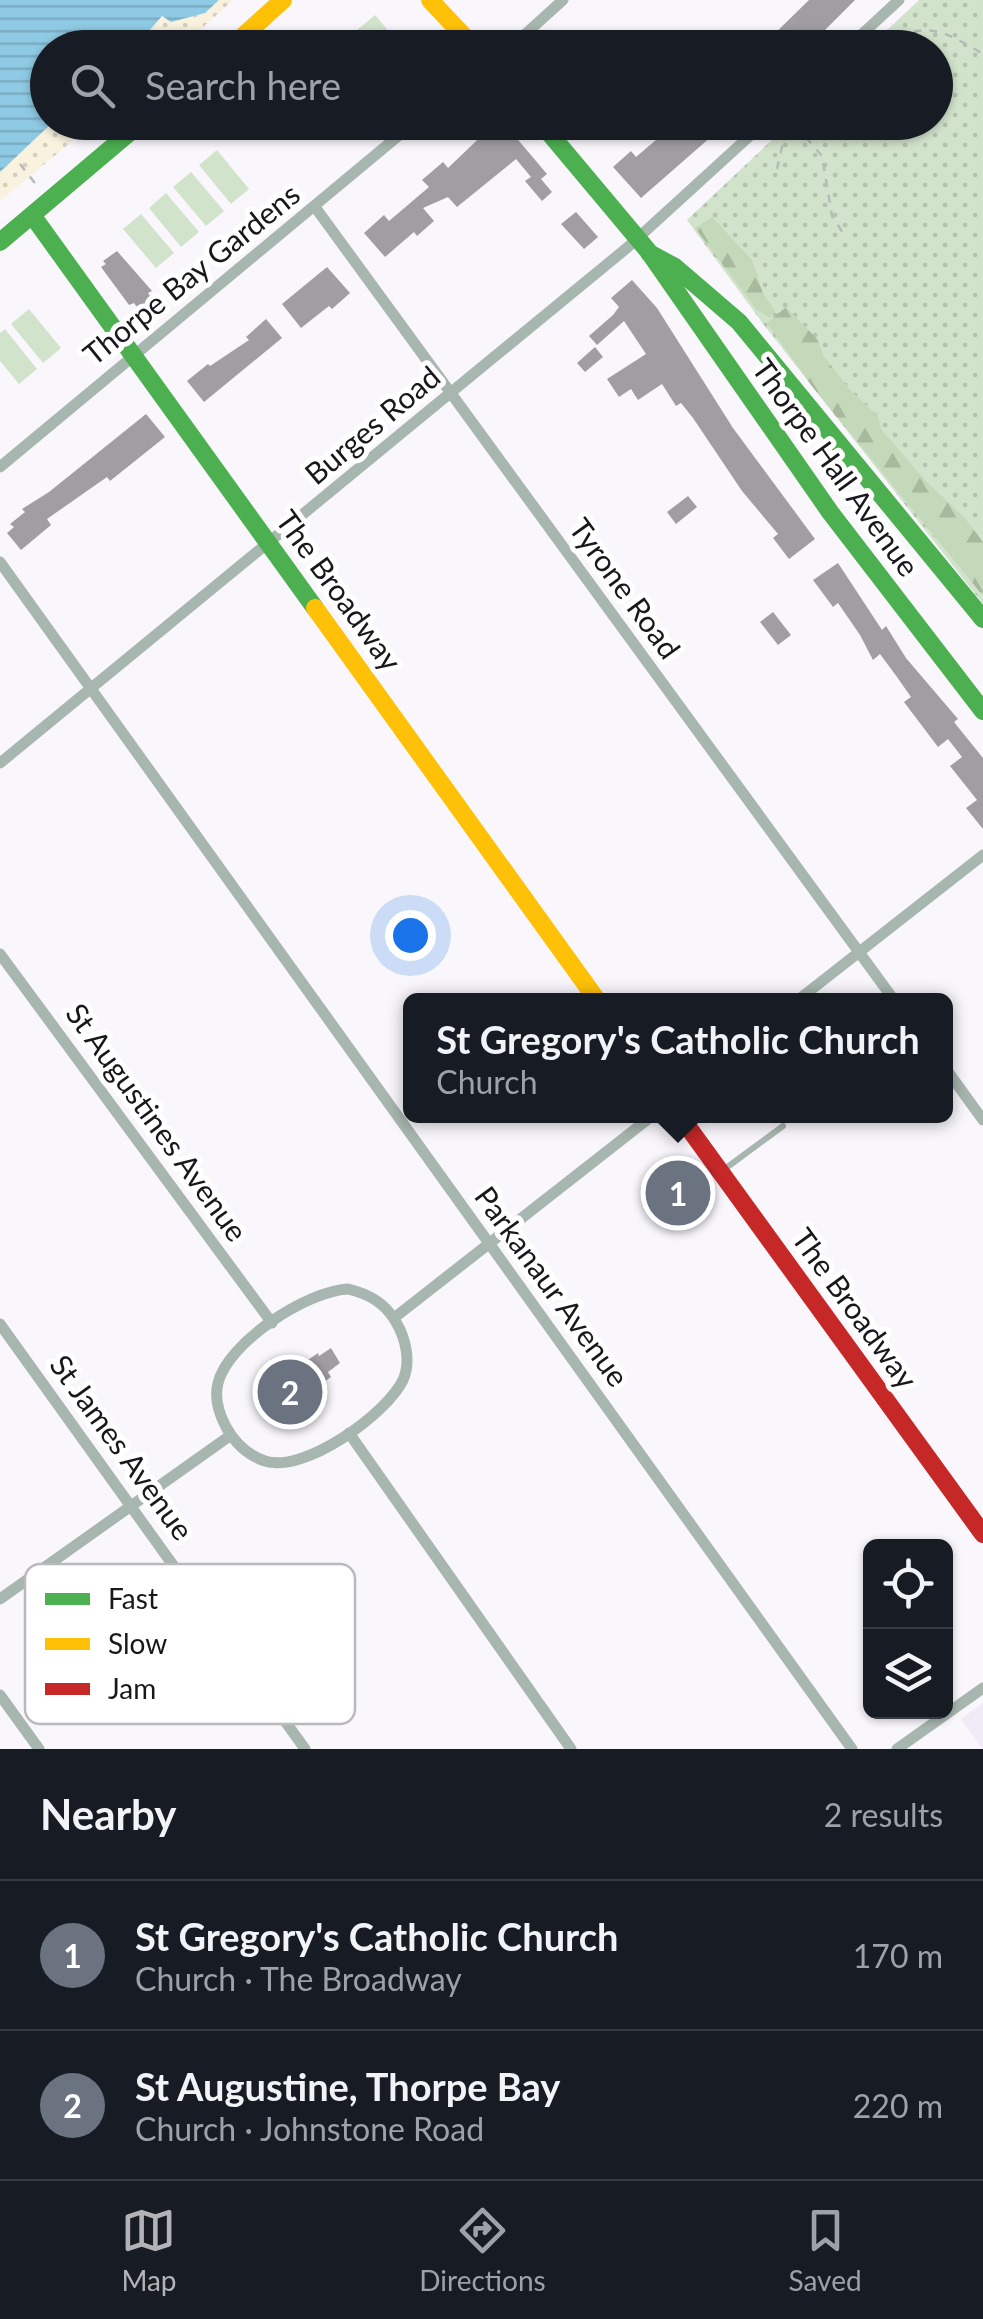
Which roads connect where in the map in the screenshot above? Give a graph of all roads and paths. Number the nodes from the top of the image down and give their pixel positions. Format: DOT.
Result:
graph roads {
  1 [pos="286,0"];
  2 [pos="430,0"];
  3 [pos="446,0"];
  4 [pos="563,0"];
  5 [pos="894,2"];
  6 [pos="250,30"];
  7 [pos="459,30"];
  8 [pos="465,30"];
  9 [pos="530,30"];
  10 [pos="865,30"];
  11 [pos="953,38"];
  12 [pos="983,54"];
  13 [pos="121,140"];
  14 [pos="394,140"];
  15 [pos="555,140"];
  16 [pos="747,140"];
  17 [pos="784,140"];
  18 [pos="808,140"];
  19 [pos="20,164"];
  20 [pos="777,170"];
  21 [pos="38,186"];
  22 [pos="315,206"];
  23 [pos="32,215"];
  24 [pos="843,233"];
  25 [pos="0,242"];
  26 [pos="643,246"];
  27 [pos="134,355"];
  28 [pos="451,394"];
  29 [pos="0,467"];
  30 [pos="270,543"];
  31 [pos="0,562"];
  32 [pos="983,619"];
  33 [pos="90,690"];
  34 [pos="983,711"];
  35 [pos="0,763"];
  36 [pos="983,855"];
  37 [pos="858,953"];
  38 [pos="0,954"];
  39 [pos="592,993"];
  40 [pos="807,993"];
  41 [pos="889,993"];
  42 [pos="953,1079"];
  43 [pos="983,1120"];
  44 [pos="643,1123"];
  45 [pos="685,1123"];
  46 [pos="783,1126"];
  47 [pos="721,1172"];
  48 [pos="490,1245"];
  49 [pos="394,1318"];
  50 [pos="272,1323"];
  51 [pos="0,1324"];
  52 [pos="348,1433"];
  53 [pos="231,1435"];
  54 [pos="132,1504"];
  55 [pos="983,1534"];
  56 [pos="48,1564"];
  57 [pos="174,1564"];
  58 [pos="25,1580"];
  59 [pos="0,1598"];
  60 [pos="983,1688"];
  61 [pos="0,1695"];
  62 [pos="287,1724"];
  63 [pos="39,1749"];
  64 [pos="305,1749"];
  65 [pos="571,1749"];
  66 [pos="852,1749"];
  67 [pos="897,1749"];
  1 -- 6 [label="street"];
  2 -- 7 [label="street"];
  3 -- 8 [label="street"];
  4 -- 9 [label="street"];
  5 -- 10 [label="street"];
  11 -- 12 [label="path"];
  13 -- 23 [label="street"];
  14 -- 22 [label="street, Thorpe Bay Gardens"];
  15 -- 26 [label="street, Thorpe Hall Avenue"];
  16 -- 26 [label="street, Burges Road"];
  17 -- 20 [label="path"];
  18 -- 24 [label="path"];
  19 -- 21 [label="path"];
  22 -- 27 [label="street, Thorpe Bay Gardens"];
  22 -- 28 [label="street, Tyrone Road"];
  23 -- 25 [label="street"];
  23 -- 27 [label="street, The Broadway"];
  26 -- 28 [label="street, Burges Road"];
  26 -- 32 [label="street, Thorpe Hall Avenue"];
  26 -- 34 [label="street, Thorpe Hall Avenue"];
  27 -- 29 [label="street, Thorpe Bay Gardens"];
  27 -- 30 [label="street, The Broadway"];
  28 -- 30 [label="street, Burges Road"];
  28 -- 37 [label="street, Tyrone Road"];
  30 -- 33 [label="street, Burges Road"];
  30 -- 39 [label="street, The Broadway"];
  31 -- 33 [label="street, Parkanaur Avenue"];
  33 -- 35 [label="street, Burges Road"];
  33 -- 48 [label="street, Parkanaur Avenue"];
  36 -- 37 [label="street"];
  37 -- 40 [label="street"];
  37 -- 41 [label="street, Tyrone Road"];
  38 -- 50 [label="street, St Augustines Avenue"];
  42 -- 43 [label="street"];
  44 -- 48 [label="street"];
  45 -- 47 [label="street, The Broadway"];
  46 -- 47 [label="lane"];
  47 -- 55 [label="street, The Broadway"];
  48 -- 49 [label="street"];
  48 -- 66 [label="street, Parkanaur Avenue"];
  49 -- 50 [label="street"];
  49 -- 52 [label="street"];
  50 -- 53 [label="street"];
  51 -- 54 [label="street, St James Avenue"];
  52 -- 53 [label="street"];
  52 -- 65 [label="street"];
  53 -- 54 [label="street"];
  54 -- 56 [label="street"];
  54 -- 57 [label="street, St James Avenue"];
  58 -- 59 [label="street"];
  60 -- 67 [label="street"];
  61 -- 63 [label="street"];
  62 -- 64 [label="street, St James Avenue"];
}
